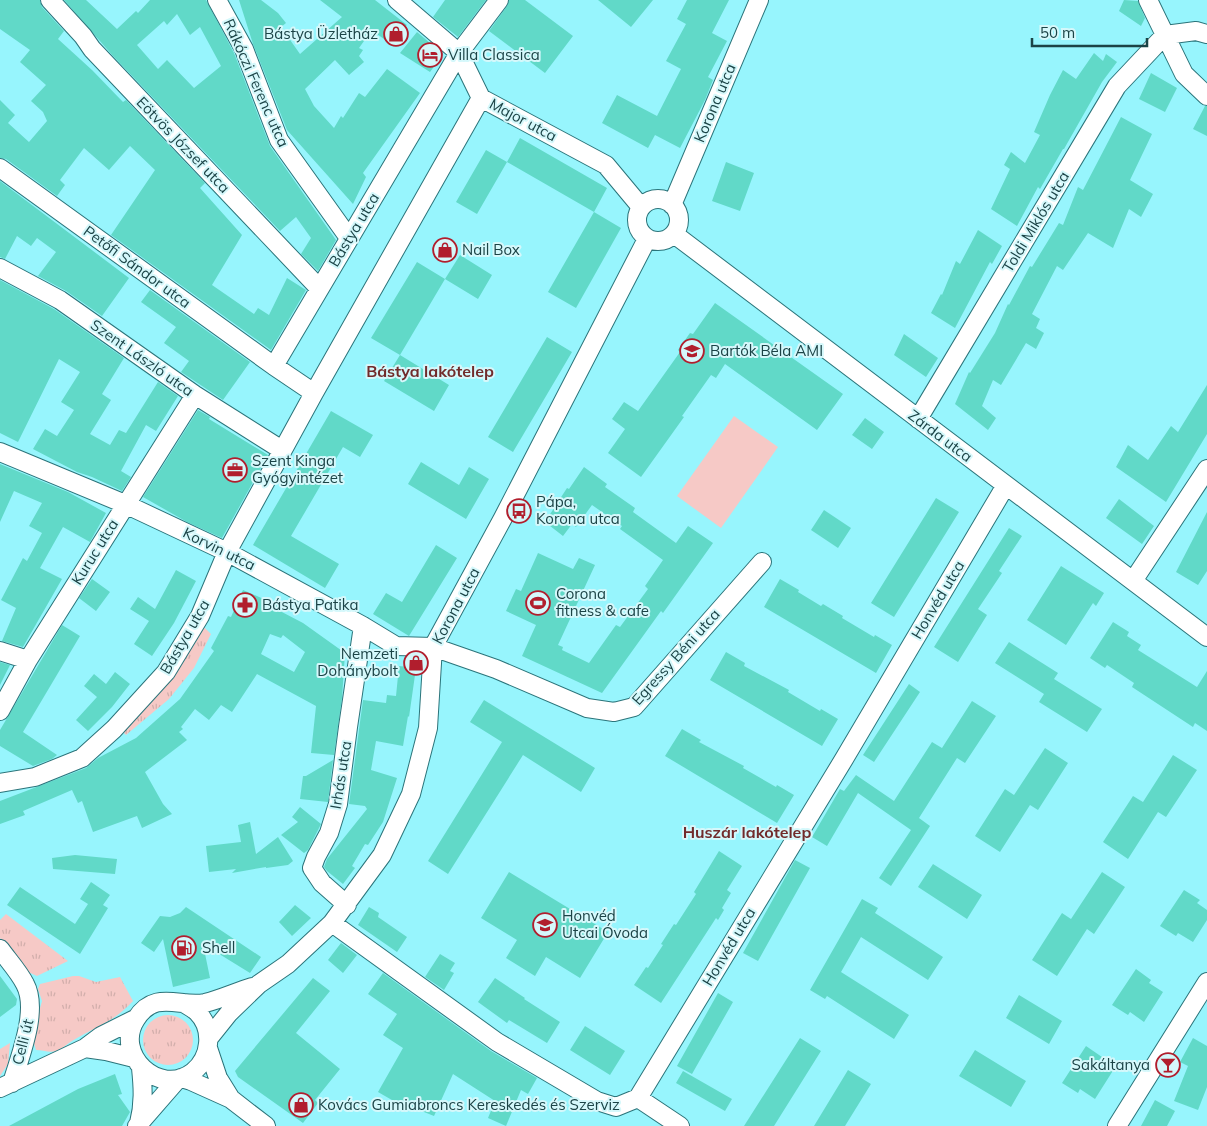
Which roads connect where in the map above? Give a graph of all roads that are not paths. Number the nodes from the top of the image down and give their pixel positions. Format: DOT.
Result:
graph roads {
  1 [pos="50,0"];
  2 [pos="217,0"];
  3 [pos="397,0"];
  4 [pos="499,0"];
  5 [pos="759,0"];
  6 [pos="1148,0"];
  7 [pos="1165,34"];
  8 [pos="1207,34"];
  9 [pos="458,53"];
  10 [pos="1207,96"];
  11 [pos="481,98"];
  12 [pos="0,168"];
  13 [pos="672,205"];
  14 [pos="642,207"];
  15 [pos="674,234"];
  16 [pos="349,238"];
  17 [pos="647,239"];
  18 [pos="0,268"];
  19 [pos="319,288"];
  20 [pos="274,366"];
  21 [pos="314,393"];
  22 [pos="195,395"];
  23 [pos="918,419"];
  24 [pos="282,450"];
  25 [pos="0,452"];
  26 [pos="1207,469"];
  27 [pos="1006,485"];
  28 [pos="125,504"];
  29 [pos="227,552"];
  30 [pos="762,562"];
  31 [pos="1133,581"];
  32 [pos="363,626"];
  33 [pos="1207,637"];
  34 [pos="433,647"];
  35 [pos="0,651"];
  36 [pos="28,660"];
  37 [pos="0,711"];
  38 [pos="0,783"];
  39 [pos="347,905"];
  40 [pos="332,923"];
  41 [pos="0,949"];
  42 [pos="1207,982"];
  43 [pos="259,984"];
  44 [pos="184,1003"];
  45 [pos="135,1019"];
  46 [pos="208,1043"];
  47 [pos="85,1048"];
  48 [pos="137,1063"];
  49 [pos="179,1079"];
  50 [pos="6,1086"];
  51 [pos="638,1098"];
  52 [pos="231,1099"];
  53 [pos="138,1125"];
  54 [pos="266,1126"];
  55 [pos="680,1126"];
  56 [pos="1117,1126"];
  1 -- 19 [label="street, Eötvös József utca"];
  2 -- 16 [label="street, Rákóczi Ferenc utca"];
  3 -- 9 [label="street, Major utca"];
  4 -- 9 [label="street, Bástya utca"];
  5 -- 13 [label="street, Korona utca"];
  6 -- 7 [label="street"];
  7 -- 8 [label="street"];
  7 -- 10 [label="street"];
  7 -- 23 [label="street, Toldi Miklós utca"];
  9 -- 11 [label="street, Major utca"];
  9 -- 16 [label="street, Bástya utca"];
  11 -- 14 [label="street, Major utca"];
  11 -- 21 [label="street, Bástya utca"];
  12 -- 20 [label="street, Petőfi Sándor utca"];
  13 -- 14 [label="street"];
  13 -- 15 [label="street"];
  14 -- 17 [label="street"];
  15 -- 17 [label="street"];
  15 -- 23 [label="street, Zárda utca"];
  16 -- 19 [label="street, Bástya utca"];
  17 -- 34 [label="street, Korona utca"];
  18 -- 22 [label="street, Szent László utca"];
  19 -- 20 [label="street, Bástya utca"];
  20 -- 21 [label="street"];
  21 -- 24 [label="street, Bástya utca"];
  22 -- 24 [label="street, Szent László utca"];
  22 -- 28 [label="street, Kuruc utca"];
  23 -- 27 [label="street, Zárda utca"];
  24 -- 29 [label="street, Bástya utca"];
  25 -- 28 [label="street, Korvin utca"];
  26 -- 31 [label="street"];
  27 -- 31 [label="street, Zárda utca"];
  27 -- 51 [label="street, Honvéd utca"];
  28 -- 29 [label="street, Korvin utca"];
  28 -- 36 [label="street, Kuruc utca"];
  29 -- 32 [label="street, Korvin utca"];
  29 -- 38 [label="street, Bástya utca"];
  30 -- 34 [label="street, Egressy Béni utca"];
  31 -- 33 [label="street, Zárda utca"];
  32 -- 34 [label="street, Korvin utca"];
  32 -- 39 [label="street, Irhás utca"];
  34 -- 39 [label="street, Korona utca"];
  35 -- 36 [label="street"];
  36 -- 37 [label="street, Kuruc utca"];
  39 -- 40 [label="street, Korona utca"];
  40 -- 43 [label="street, Korona utca"];
  40 -- 51 [label="street"];
  41 -- 50 [label="street, Celli út"];
  42 -- 56 [label="street"];
  43 -- 44 [label="street, Korona utca"];
  43 -- 46 [label="street, Korona utca"];
  44 -- 45 [label="street"];
  44 -- 46 [label="street"];
  45 -- 47 [label="street"];
  45 -- 48 [label="street"];
  46 -- 49 [label="street"];
  46 -- 52 [label="street"];
  47 -- 48 [label="street"];
  47 -- 50 [label="street"];
  48 -- 49 [label="street"];
  48 -- 53 [label="street"];
  49 -- 52 [label="street"];
  49 -- 53 [label="street"];
  51 -- 55 [label="street"];
  52 -- 54 [label="street"];
}
